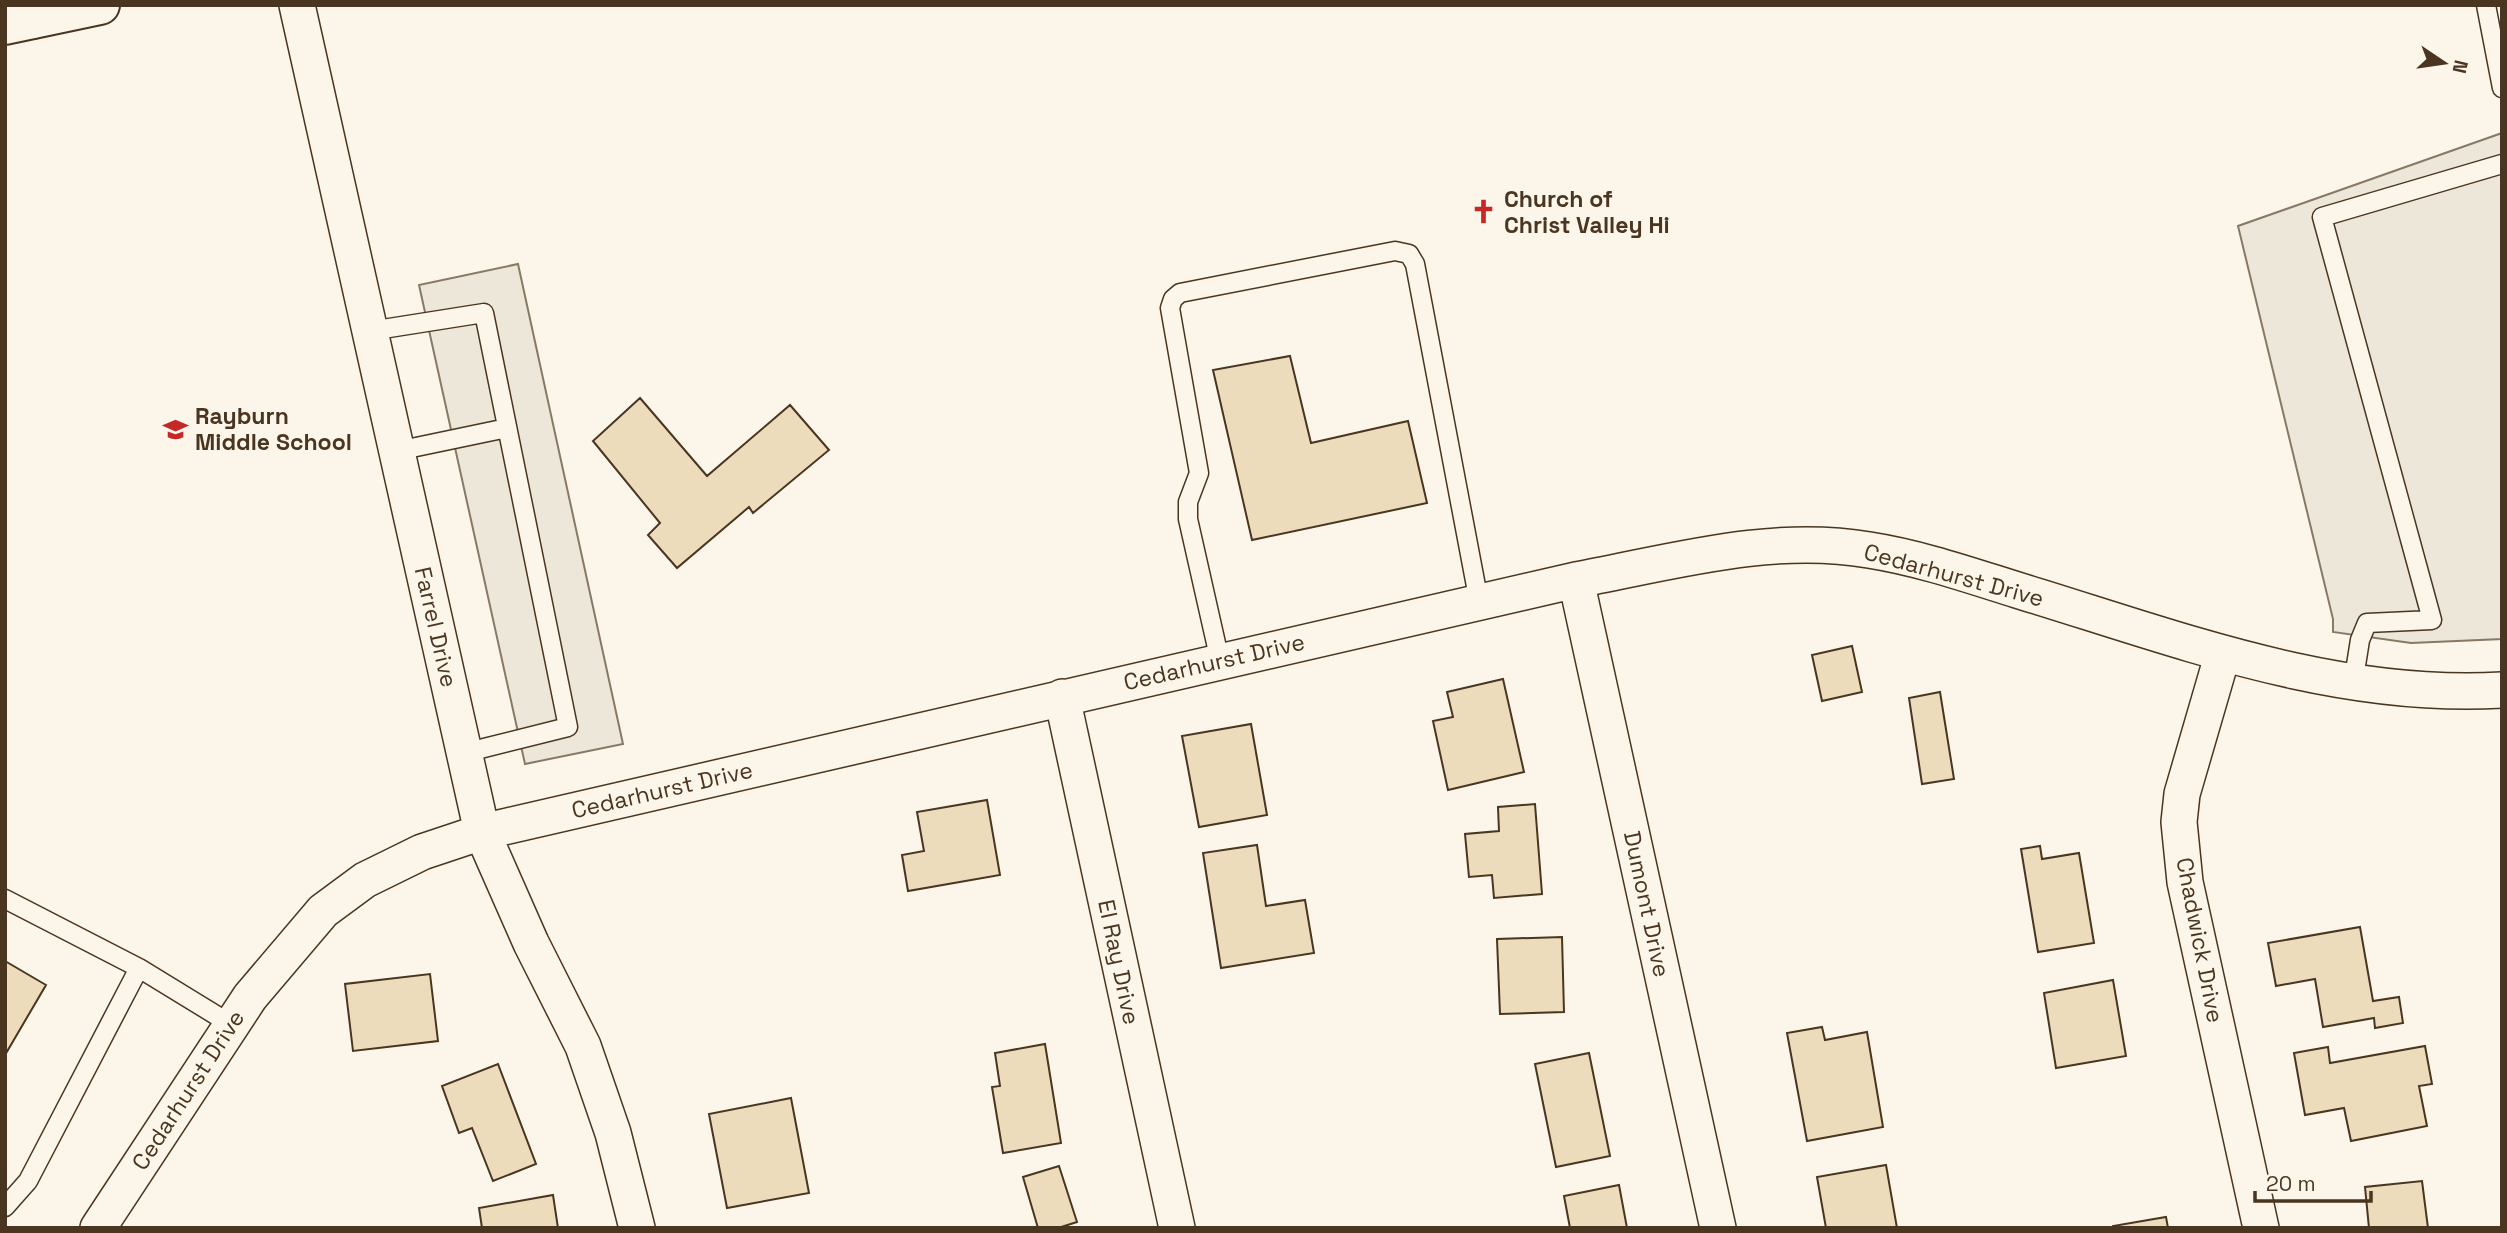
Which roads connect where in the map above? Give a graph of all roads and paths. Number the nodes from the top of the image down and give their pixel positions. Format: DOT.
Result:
graph roads {
  1 [pos="100,5"];
  2 [pos="297,5"];
  3 [pos="2486,5"];
  4 [pos="14,20"];
  5 [pos="2502,89"];
  6 [pos="2502,164"];
  7 [pos="370,331"];
  8 [pos="507,428"];
  9 [pos="397,451"];
  10 [pos="1576,580"];
  11 [pos="1479,602"];
  12 [pos="2223,653"];
  13 [pos="1220,661"];
  14 [pos="2353,684"];
  15 [pos="2502,690"];
  16 [pos="1062,697"];
  17 [pos="464,753"];
  18 [pos="482,832"];
  19 [pos="5,899"];
  20 [pos="139,968"];
  21 [pos="232,1025"];
  22 [pos="5,1207"];
  23 [pos="98,1228"];
  24 [pos="637,1228"];
  25 [pos="1177,1228"];
  26 [pos="1718,1228"];
  27 [pos="2261,1228"];
  1 -- 4 [label="main road"];
  2 -- 7 [label="street, Farrel Drive"];
  3 -- 5 [label="lane"];
  6 -- 14 [label="lane"];
  7 -- 8 [label="lane"];
  7 -- 9 [label="street, Farrel Drive"];
  8 -- 9 [label="lane"];
  8 -- 17 [label="lane"];
  9 -- 17 [label="street, Farrel Drive"];
  10 -- 11 [label="street, Cedarhurst Drive"];
  10 -- 12 [label="street, Cedarhurst Drive"];
  10 -- 26 [label="street, Dumont Drive"];
  11 -- 13 [label="street, Cedarhurst Drive"];
  11 -- 13 [label="lane"];
  12 -- 14 [label="street, Cedarhurst Drive"];
  12 -- 27 [label="street, Chadwick Drive"];
  13 -- 16 [label="street, Cedarhurst Drive"];
  14 -- 15 [label="street, Cedarhurst Drive"];
  16 -- 18 [label="street, Cedarhurst Drive"];
  16 -- 25 [label="street, El Ray Drive"];
  17 -- 18 [label="street, Farrel Drive"];
  18 -- 21 [label="street, Cedarhurst Drive"];
  18 -- 24 [label="street, Farrel Drive"];
  19 -- 20 [label="lane"];
  20 -- 21 [label="lane"];
  20 -- 22 [label="lane"];
  21 -- 23 [label="street, Cedarhurst Drive"];
}
